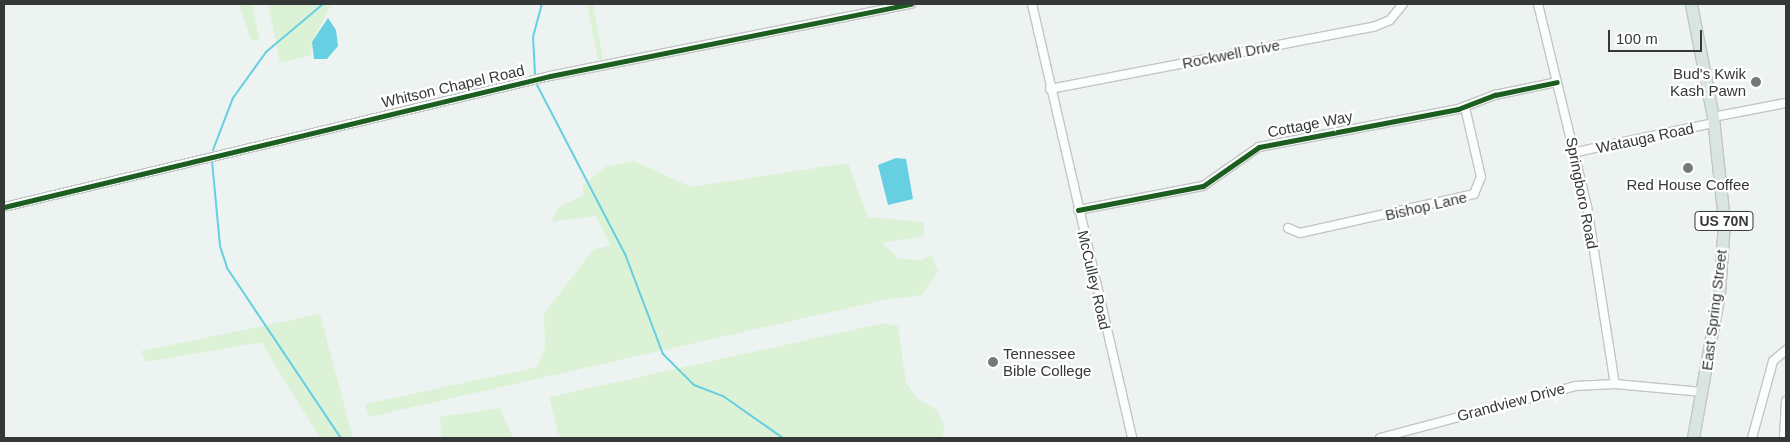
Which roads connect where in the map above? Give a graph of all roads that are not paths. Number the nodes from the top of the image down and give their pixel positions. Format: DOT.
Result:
graph roads {
  1 [pos="911,4"];
  2 [pos="1032,4"];
  3 [pos="1402,4"];
  4 [pos="1538,4"];
  5 [pos="1692,4"];
  6 [pos="1556,82"];
  7 [pos="1050,89"];
  8 [pos="1786,103"];
  9 [pos="1465,107"];
  10 [pos="1714,120"];
  11 [pos="1576,152"];
  12 [pos="4,207"];
  13 [pos="1078,210"];
  14 [pos="1288,228"];
  15 [pos="1786,350"];
  16 [pos="1615,384"];
  17 [pos="1704,392"];
  18 [pos="1786,401"];
  19 [pos="1132,438"];
  20 [pos="1380,438"];
  21 [pos="1693,438"];
  22 [pos="1752,438"];
  23 [pos="1784,438"];
  1 -- 12 [label="street, Whitson Chapel Road"];
  2 -- 7 [label="street, McCulley Road"];
  3 -- 7 [label="street, Rockwell Drive"];
  4 -- 6 [label="street, Springboro Road"];
  5 -- 10 [label="main road, East Spring Street / US 70N"];
  6 -- 9 [label="street, Cottage Way"];
  6 -- 11 [label="street, Springboro Road"];
  7 -- 13 [label="street, McCulley Road"];
  8 -- 10 [label="street, Watauga Road"];
  9 -- 13 [label="street, Cottage Way"];
  9 -- 14 [label="street, Bishop Lane"];
  10 -- 11 [label="street, Watauga Road"];
  10 -- 17 [label="main road, East Spring Street / US 70N"];
  11 -- 16 [label="street, Springboro Road"];
  13 -- 19 [label="street, McCulley Road"];
  15 -- 22 [label="street"];
  16 -- 17 [label="street, Grandview Drive"];
  16 -- 20 [label="street, Grandview Drive"];
  17 -- 21 [label="main road, East Spring Street / US 70N"];
  18 -- 23 [label="street"];
}
